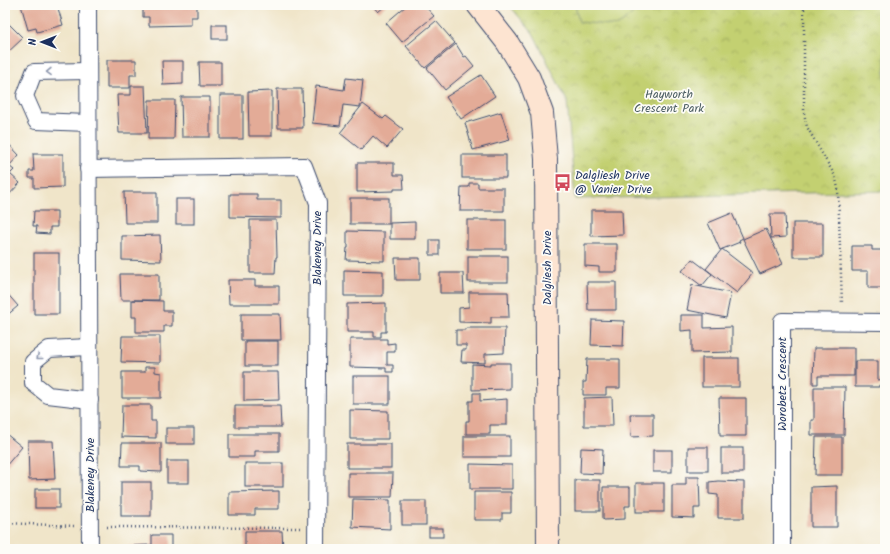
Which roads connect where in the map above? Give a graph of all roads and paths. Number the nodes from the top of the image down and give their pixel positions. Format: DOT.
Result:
graph roads {
  1 [pos="88,5"];
  2 [pos="478,5"];
  3 [pos="804,5"];
  4 [pos="88,71"];
  5 [pos="88,123"];
  6 [pos="88,169"];
  7 [pos="842,322"];
  8 [pos="885,322"];
  9 [pos="89,347"];
  10 [pos="90,400"];
  11 [pos="5,523"];
  12 [pos="90,526"];
  13 [pos="316,528"];
  14 [pos="90,549"];
  15 [pos="316,549"];
  16 [pos="548,549"];
  17 [pos="782,549"];
  1 -- 4 [label="street, Blakeney Drive"];
  2 -- 16 [label="street, Dalgliesh Drive"];
  3 -- 7 [label="path"];
  4 -- 5 [label="street, Blakeney Drive"];
  4 -- 5 [label="street, one-way"];
  5 -- 6 [label="street, Blakeney Drive"];
  6 -- 9 [label="street, Blakeney Drive"];
  6 -- 13 [label="street, Blakeney Drive"];
  7 -- 8 [label="street, Worobetz Crescent"];
  7 -- 17 [label="street, Worobetz Crescent"];
  9 -- 10 [label="street, Blakeney Drive"];
  9 -- 10 [label="street, one-way"];
  10 -- 12 [label="street, Blakeney Drive"];
  11 -- 12 [label="path"];
  12 -- 13 [label="path"];
  12 -- 14 [label="street, Blakeney Drive"];
  13 -- 15 [label="street, Blakeney Drive"];
}
